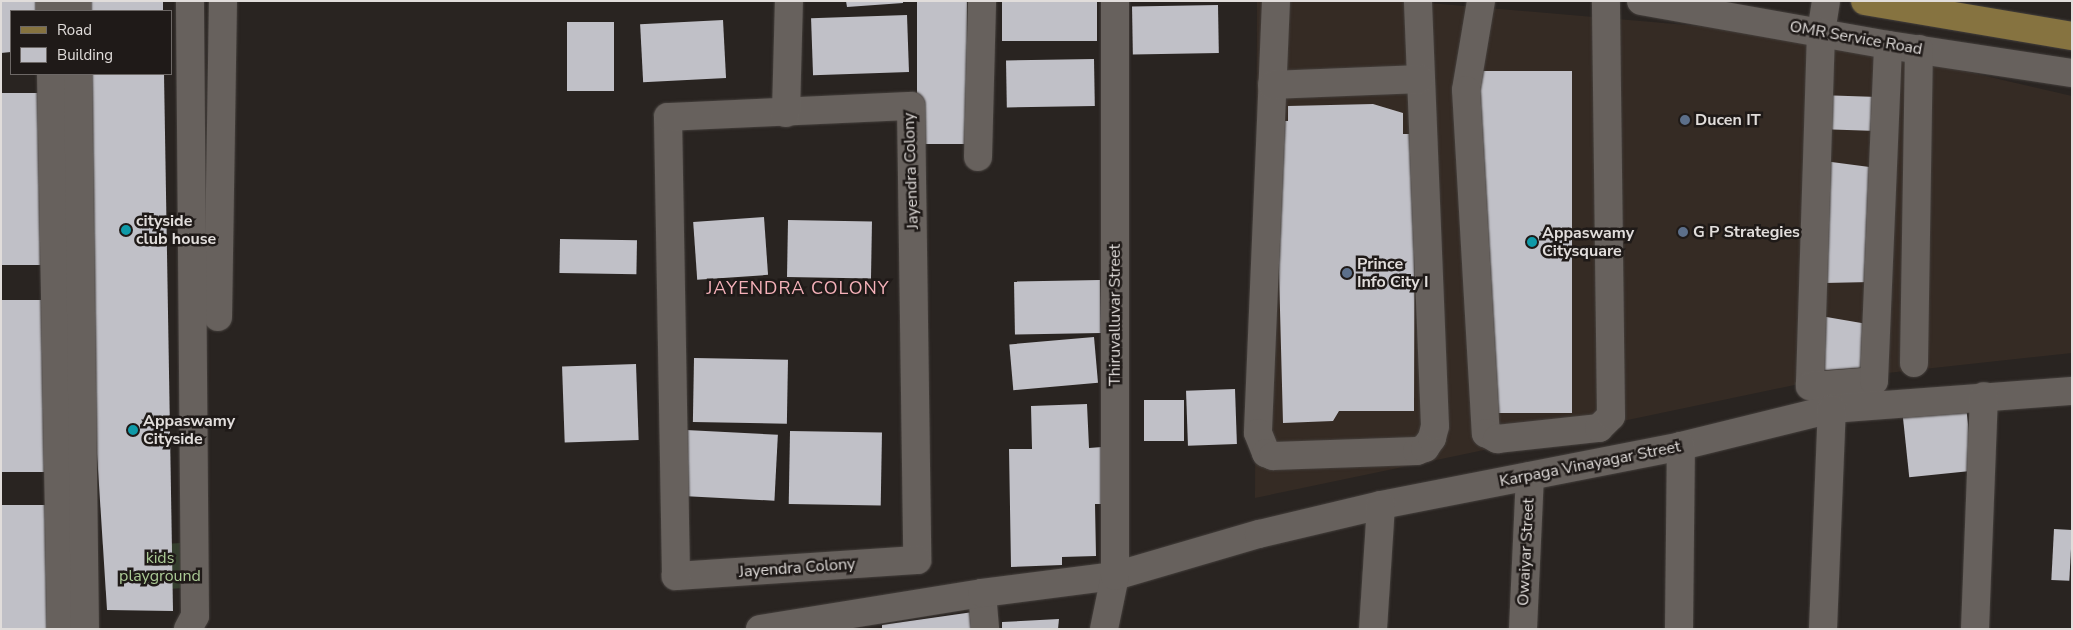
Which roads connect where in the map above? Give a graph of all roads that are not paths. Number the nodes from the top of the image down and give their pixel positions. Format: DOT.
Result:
graph roads {
  1 [pos="190,1"];
  2 [pos="223,1"];
  3 [pos="789,1"];
  4 [pos="982,1"];
  5 [pos="1115,1"];
  6 [pos="1276,1"];
  7 [pos="1418,1"];
  8 [pos="1481,1"];
  9 [pos="1606,1"];
  10 [pos="1641,1"];
  11 [pos="1826,1"];
  12 [pos="1865,1"];
  13 [pos="1821,32"];
  14 [pos="2072,36"];
  15 [pos="1888,45"];
  16 [pos="1919,49"];
  17 [pos="2072,73"];
  18 [pos="51,75"];
  19 [pos="78,75"];
  20 [pos="1420,79"];
  21 [pos="1272,85"];
  22 [pos="786,113"];
  23 [pos="978,157"];
  24 [pos="218,317"];
  25 [pos="1914,363"];
  26 [pos="2072,391"];
  27 [pos="1984,396"];
  28 [pos="1832,409"];
  29 [pos="1681,446"];
  30 [pos="1530,476"];
  31 [pos="1381,505"];
  32 [pos="1114,576"];
  33 [pos="982,593"];
  34 [pos="61,629"];
  35 [pos="85,629"];
  36 [pos="188,629"];
  37 [pos="760,629"];
  38 [pos="985,629"];
  39 [pos="1104,629"];
  40 [pos="1373,629"];
  41 [pos="1523,629"];
  42 [pos="1679,629"];
  43 [pos="1823,629"];
  44 [pos="1975,629"];
  1 -- 36 [label="street"];
  2 -- 24 [label="street"];
  3 -- 22 [label="street"];
  4 -- 23 [label="street"];
  5 -- 32 [label="street, Thiruvalluvar Street"];
  6 -- 21 [label="street"];
  7 -- 20 [label="street"];
  8 -- 9 [label="street"];
  10 -- 13 [label="street, OMR Service Road"];
  11 -- 13 [label="street"];
  12 -- 14 [label="main road"];
  13 -- 15 [label="street, OMR Service Road"];
  13 -- 15 [label="street"];
  15 -- 16 [label="street, OMR Service Road"];
  16 -- 17 [label="street, OMR Service Road"];
  16 -- 25 [label="street"];
  18 -- 34 [label="street"];
  19 -- 35 [label="street"];
  20 -- 21 [label="street"];
  20 -- 21 [label="street"];
  22 -- 22 [label="street, Jayendra Colony"];
  26 -- 27 [label="street, Karpaga Vinayagar Street"];
  27 -- 28 [label="street, Karpaga Vinayagar Street"];
  27 -- 44 [label="street"];
  28 -- 29 [label="street, Karpaga Vinayagar Street"];
  28 -- 43 [label="street"];
  29 -- 30 [label="street, Karpaga Vinayagar Street"];
  29 -- 42 [label="street"];
  30 -- 31 [label="street, Karpaga Vinayagar Street"];
  30 -- 41 [label="street, Owaiyar Street"];
  31 -- 32 [label="street, Karpaga Vinayagar Street"];
  31 -- 40 [label="street"];
  32 -- 33 [label="street, Karpaga Vinayagar Street"];
  32 -- 39 [label="street, Thiruvalluvar Street"];
  33 -- 37 [label="street, Karpaga Vinayagar Street"];
  33 -- 38 [label="street"];
}
